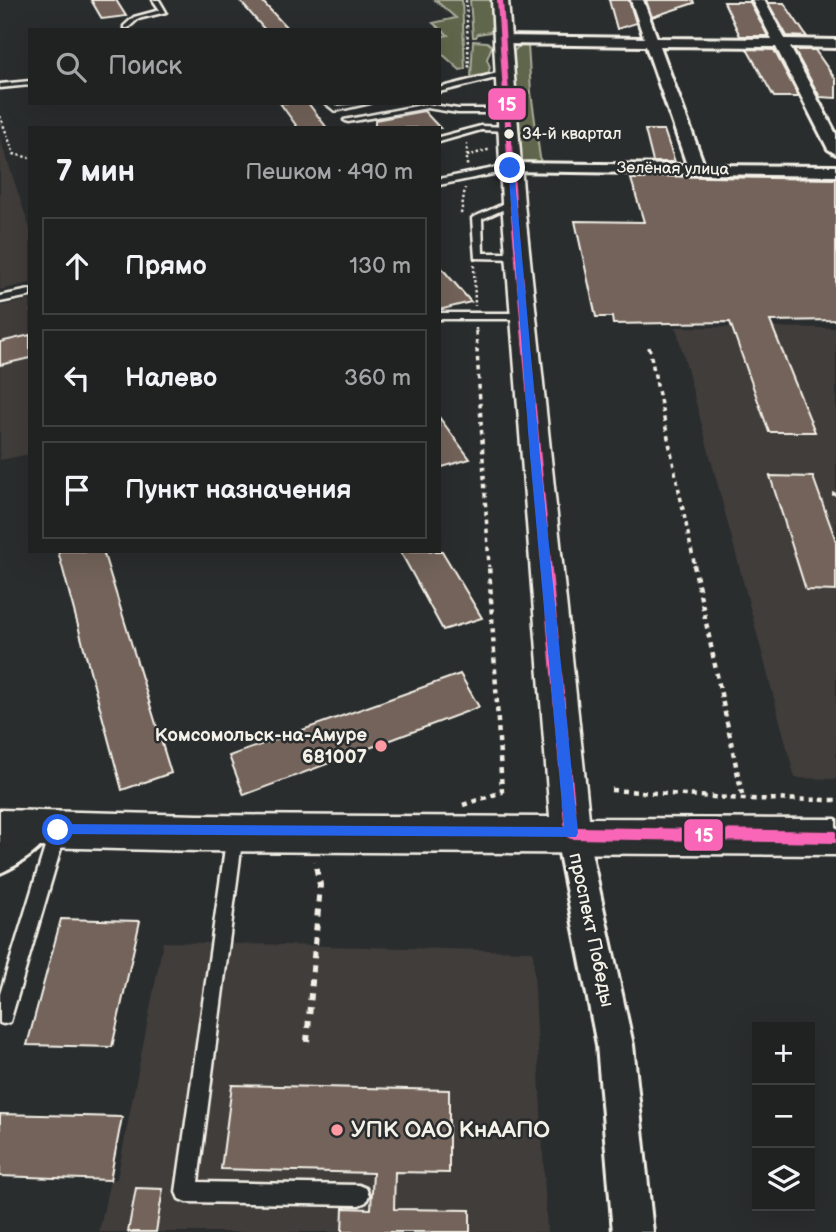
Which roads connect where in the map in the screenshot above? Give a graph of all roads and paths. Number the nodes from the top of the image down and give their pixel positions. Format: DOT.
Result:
graph roads {
  1 [pos="156,0"];
  2 [pos="466,0"];
  3 [pos="500,0"];
  4 [pos="637,0"];
  5 [pos="758,0"];
  6 [pos="126,27"];
  7 [pos="502,40"];
  8 [pos="651,41"];
  9 [pos="781,43"];
  10 [pos="836,44"];
  11 [pos="505,74"];
  12 [pos="28,83"];
  13 [pos="460,84"];
  14 [pos="0,86"];
  15 [pos="441,89"];
  16 [pos="331,105"];
  17 [pos="356,105"];
  18 [pos="0,116"];
  19 [pos="348,120"];
  20 [pos="508,120"];
  21 [pos="467,133"];
  22 [pos="441,140"];
  23 [pos="836,149"];
  24 [pos="467,156"];
  25 [pos="28,158"];
  26 [pos="506,160"];
  27 [pos="697,169"];
  28 [pos="836,171"];
  29 [pos="468,176"];
  30 [pos="441,182"];
  31 [pos="461,224"];
  32 [pos="474,265"];
  33 [pos="28,293"];
  34 [pos="0,299"];
  35 [pos="441,316"];
  36 [pos="476,316"];
  37 [pos="523,316"];
  38 [pos="649,347"];
  39 [pos="611,790"];
  40 [pos="502,792"];
  41 [pos="743,799"];
  42 [pos="836,800"];
  43 [pos="32,829"];
  44 [pos="236,833"];
  45 [pos="571,833"];
  46 [pos="836,837"];
  47 [pos="0,858"];
  48 [pos="314,859"];
  49 [pos="3,1015"];
  50 [pos="307,1042"];
  51 [pos="359,1195"];
  52 [pos="633,1232"];
  1 -- 6 [label="lane"];
  2 -- 13 [label="path"];
  3 -- 7 [label="street, проспект Победы"];
  4 -- 8 [label="street"];
  5 -- 9 [label="street"];
  7 -- 8 [label="street"];
  7 -- 11 [label="street, проспект Победы"];
  8 -- 9 [label="street"];
  8 -- 27 [label="street"];
  9 -- 10 [label="street"];
  9 -- 23 [label="street"];
  11 -- 13 [label="lane"];
  11 -- 20 [label="street, проспект Победы"];
  12 -- 14 [label="lane"];
  13 -- 15 [label="lane"];
  16 -- 17 [label="lane"];
  18 -- 25 [label="path"];
  19 -- 20 [label="lane"];
  20 -- 21 [label="lane"];
  20 -- 26 [label="street, проспект Победы"];
  21 -- 22 [label="lane"];
  21 -- 24 [label="path"];
  24 -- 26 [label="path"];
  24 -- 29 [label="path"];
  26 -- 27 [label="street, Зелёная улица"];
  26 -- 29 [label="lane"];
  26 -- 37 [label="street, проспект Победы"];
  27 -- 28 [label="street, Зелёная улица"];
  29 -- 30 [label="lane"];
  29 -- 31 [label="path"];
  32 -- 36 [label="path"];
  33 -- 34 [label="lane"];
  35 -- 36 [label="lane"];
  36 -- 37 [label="lane"];
  36 -- 40 [label="path"];
  37 -- 45 [label="street, проспект Победы"];
  38 -- 41 [label="path"];
  39 -- 41 [label="path"];
  41 -- 42 [label="path"];
  43 -- 44 [label="street"];
  43 -- 47 [label="street"];
  43 -- 49 [label="lane"];
  44 -- 45 [label="street"];
  44 -- 51 [label="lane"];
  45 -- 46 [label="street"];
  45 -- 52 [label="street, проспект Победы"];
  48 -- 50 [label="path"];
}
